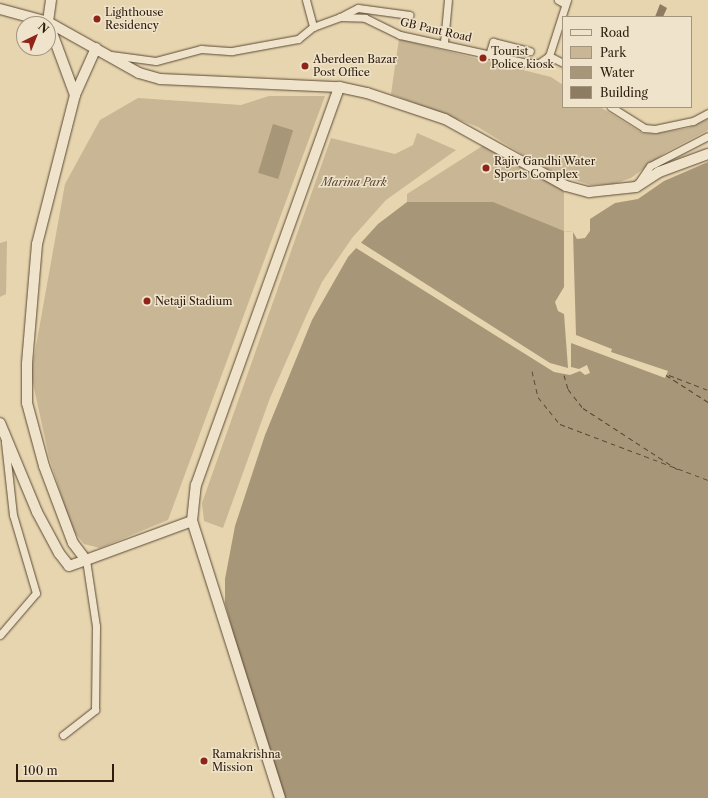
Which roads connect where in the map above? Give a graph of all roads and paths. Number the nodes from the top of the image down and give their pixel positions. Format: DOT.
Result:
graph roads {
  1 [pos="51,0"];
  2 [pos="306,0"];
  3 [pos="448,0"];
  4 [pos="558,0"];
  5 [pos="566,2"];
  6 [pos="0,9"];
  7 [pos="410,15"];
  8 [pos="26,16"];
  9 [pos="49,16"];
  10 [pos="340,17"];
  11 [pos="56,26"];
  12 [pos="313,27"];
  13 [pos="444,42"];
  14 [pos="56,44"];
  15 [pos="96,48"];
  16 [pos="530,51"];
  17 [pos="110,55"];
  18 [pos="490,55"];
  19 [pos="549,56"];
  20 [pos="562,62"];
  21 [pos="339,87"];
  22 [pos="75,95"];
  23 [pos="613,108"];
  24 [pos="708,113"];
  25 [pos="708,136"];
  26 [pos="708,154"];
  27 [pos="636,187"];
  28 [pos="2,426"];
  29 [pos="192,521"];
  30 [pos="86,560"];
  31 [pos="0,635"];
  32 [pos="63,735"];
  33 [pos="280,798"];
  1 -- 9 [label="street"];
  2 -- 12 [label="street"];
  3 -- 13 [label="street"];
  4 -- 5 [label="street"];
  5 -- 19 [label="street"];
  6 -- 8 [label="street"];
  7 -- 10 [label="street"];
  10 -- 12 [label="street, GB Pant Road"];
  10 -- 13 [label="street, GB Pant Road"];
  11 -- 15 [label="street"];
  12 -- 17 [label="street, GB Pant Road"];
  13 -- 18 [label="street, GB Pant Road"];
  14 -- 22 [label="street"];
  15 -- 17 [label="street"];
  15 -- 22 [label="street"];
  16 -- 18 [label="street"];
  17 -- 21 [label="street"];
  18 -- 19 [label="street, GB Pant Road"];
  19 -- 20 [label="street"];
  21 -- 27 [label="street"];
  21 -- 29 [label="street"];
  22 -- 30 [label="street"];
  23 -- 24 [label="street"];
  25 -- 27 [label="street"];
  26 -- 27 [label="street"];
  28 -- 30 [label="street"];
  28 -- 31 [label="street"];
  29 -- 30 [label="street"];
  29 -- 33 [label="street"];
  30 -- 32 [label="street"];
}
